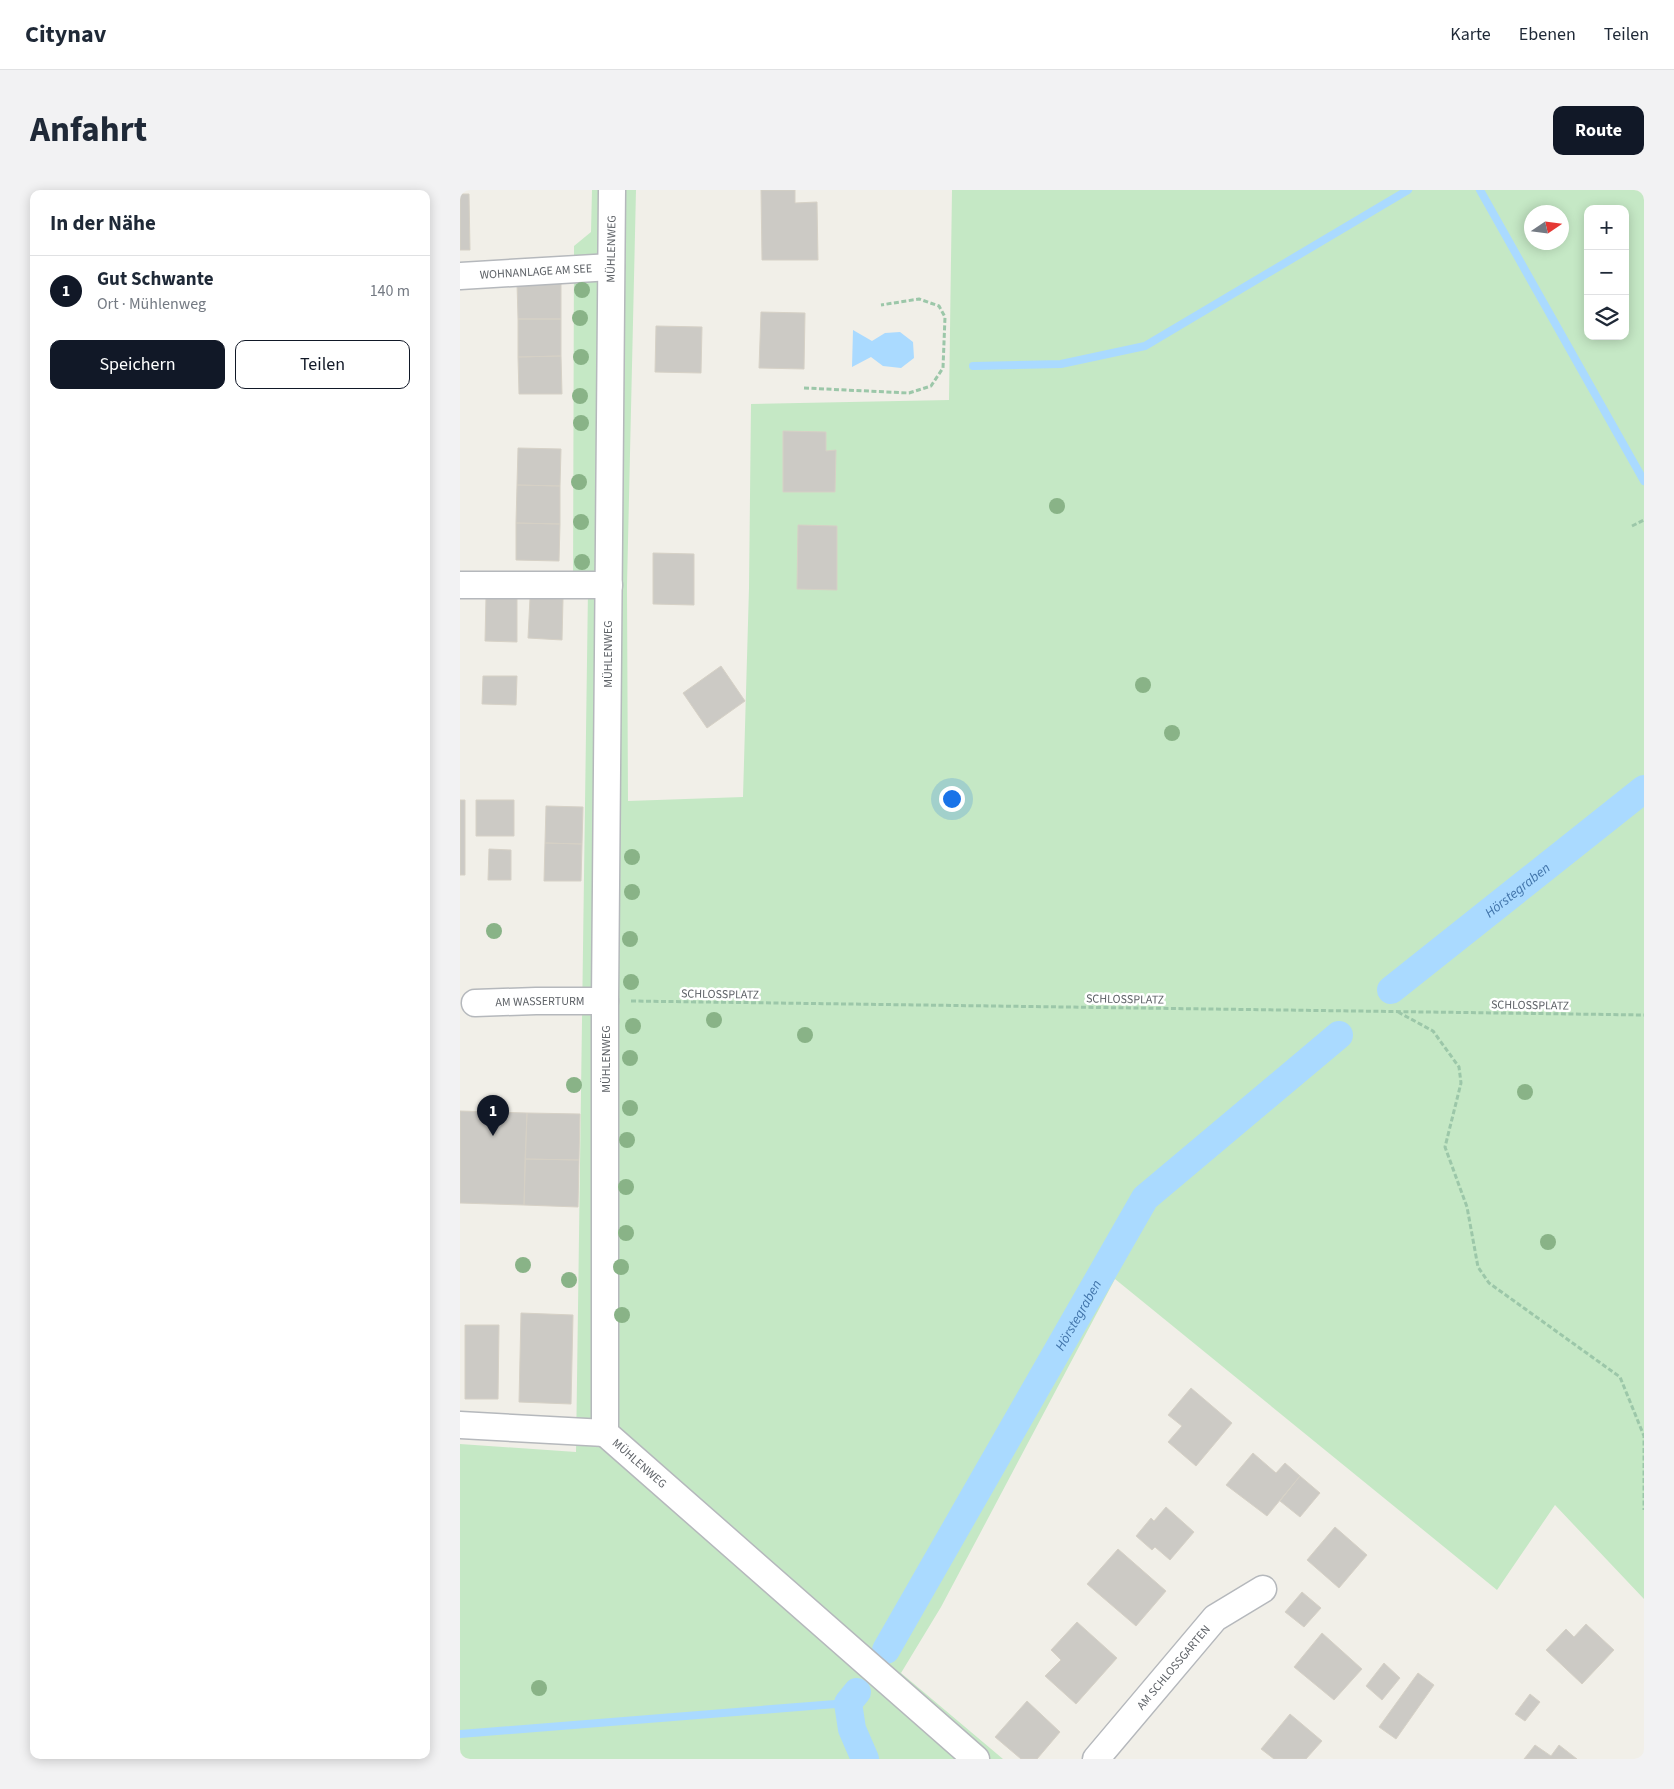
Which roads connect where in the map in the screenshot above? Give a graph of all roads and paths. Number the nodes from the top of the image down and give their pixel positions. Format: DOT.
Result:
graph roads {
  1 [pos="612,190"];
  2 [pos="611,267"];
  3 [pos="460,276"];
  4 [pos="881,305"];
  5 [pos="804,388"];
  6 [pos="1644,520"];
  7 [pos="1632,526"];
  8 [pos="460,585"];
  9 [pos="609,585"];
  10 [pos="606,1001"];
  11 [pos="475,1002"];
  12 [pos="1398,1012"];
  13 [pos="1644,1015"];
  14 [pos="460,1425"];
  15 [pos="605,1433"];
  16 [pos="1644,1436"];
  17 [pos="1644,1510"];
  18 [pos="1263,1589"];
  19 [pos="976,1759"];
  20 [pos="1096,1759"];
  1 -- 2 [label="street, MÜHLENWEG"];
  2 -- 3 [label="street, WOHNANLAGE AM SEE"];
  2 -- 9 [label="street, MÜHLENWEG"];
  4 -- 5 [label="path"];
  6 -- 7 [label="path"];
  8 -- 9 [label="street"];
  9 -- 10 [label="street, MÜHLENWEG"];
  10 -- 11 [label="street, AM WASSERTURM"];
  10 -- 12 [label="path, SCHLOSSPLATZ"];
  10 -- 15 [label="street, MÜHLENWEG"];
  12 -- 13 [label="path, SCHLOSSPLATZ"];
  12 -- 16 [label="path"];
  14 -- 15 [label="street"];
  15 -- 19 [label="street, MÜHLENWEG"];
  16 -- 17 [label="path"];
  18 -- 20 [label="street, AM SCHLOSSGARTEN"];
}
